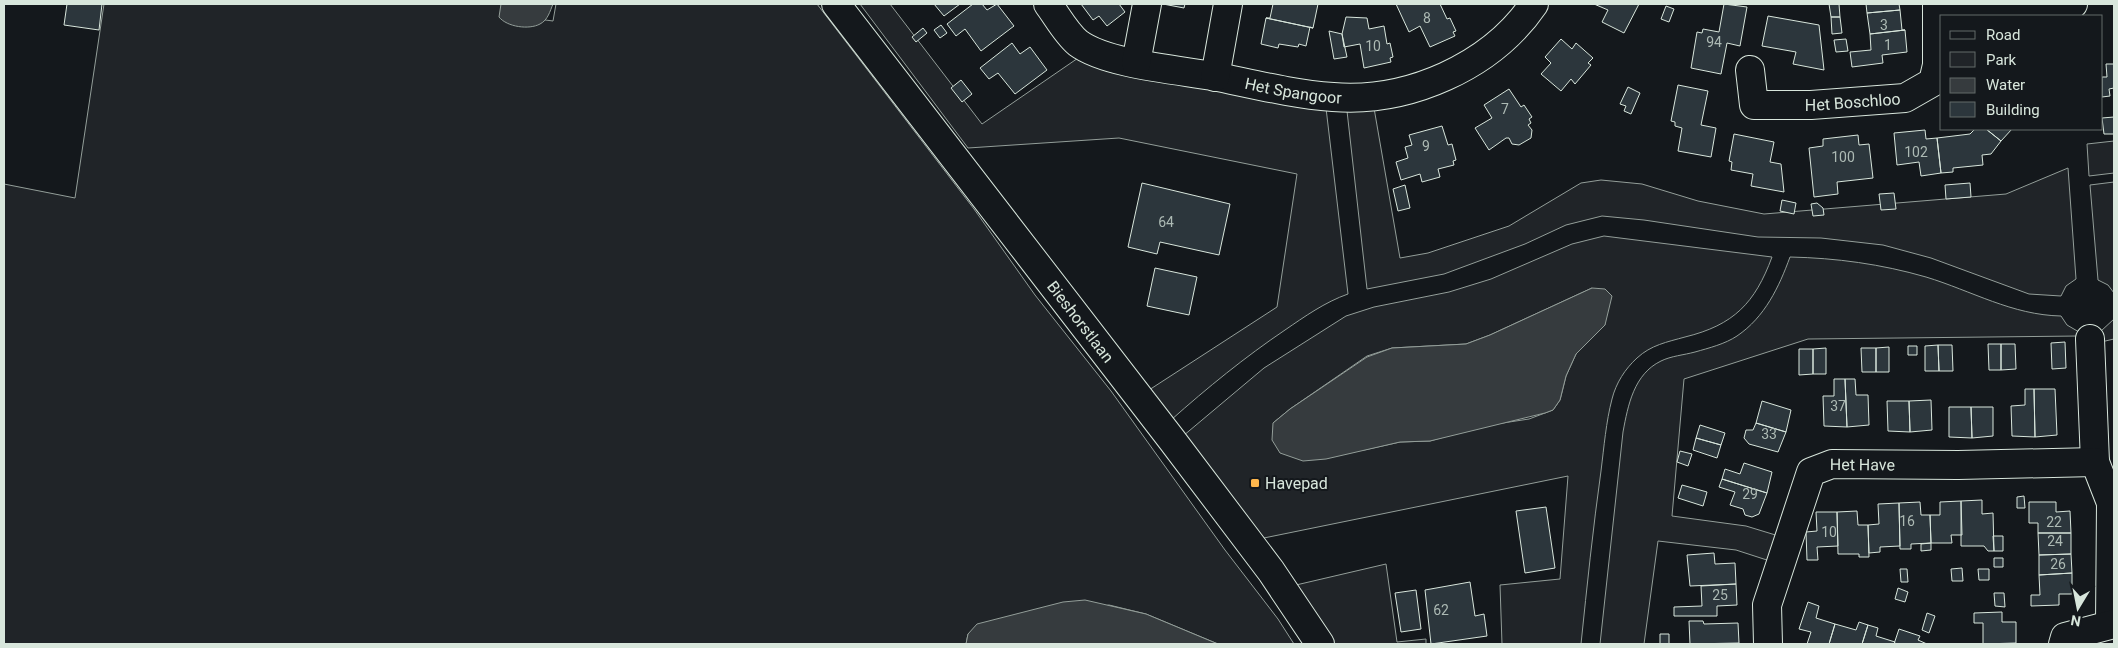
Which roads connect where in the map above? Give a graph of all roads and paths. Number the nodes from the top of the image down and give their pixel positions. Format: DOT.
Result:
graph roads {
  1 [pos="836,4"];
  2 [pos="1048,4"];
  3 [pos="1228,4"];
  4 [pos="1534,4"];
  5 [pos="2073,4"];
  6 [pos="1142,9"];
  7 [pos="1938,10"];
  8 [pos="1136,63"];
  9 [pos="1750,70"];
  10 [pos="1215,77"];
  11 [pos="2090,339"];
  12 [pos="2095,462"];
  13 [pos="2112,624"];
  14 [pos="1320,644"];
  15 [pos="1768,644"];
  16 [pos="2063,644"];
  1 -- 14 [label="street, Bieshorstlaan"];
  2 -- 8 [label="street, Het Spangoor"];
  3 -- 10 [label="street"];
  4 -- 10 [label="street, Het Spangoor"];
  5 -- 7 [label="street"];
  6 -- 8 [label="street"];
  7 -- 9 [label="street, Het Boschloo"];
  8 -- 10 [label="street, Het Spangoor"];
  11 -- 12 [label="street"];
  12 -- 13 [label="street"];
  12 -- 15 [label="street, Het Have"];
  13 -- 16 [label="street"];
}
